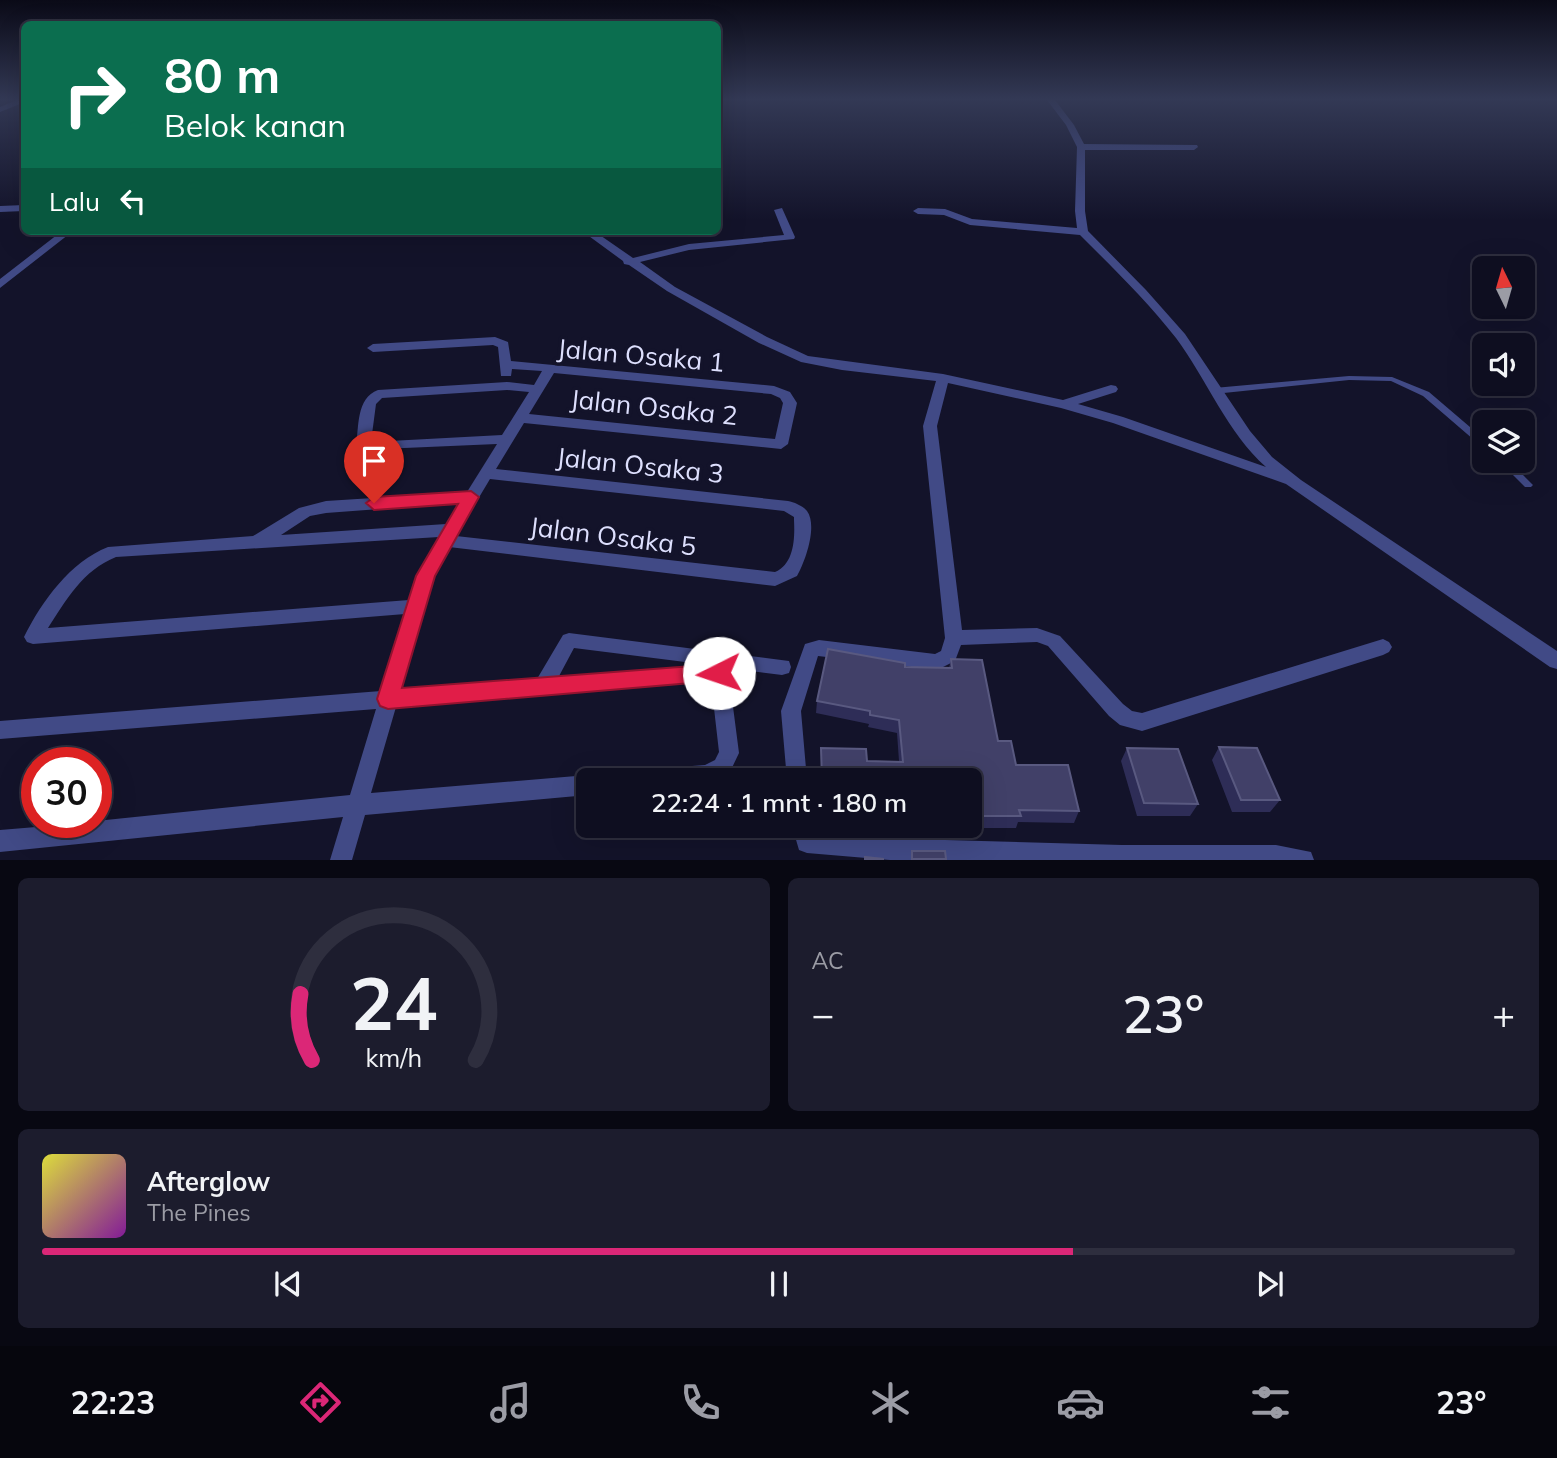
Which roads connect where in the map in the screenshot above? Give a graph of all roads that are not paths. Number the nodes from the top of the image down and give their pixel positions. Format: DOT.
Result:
graph roads {
  1 [pos="1078,140"];
  2 [pos="1082,147"];
  3 [pos="1194,148"];
  4 [pos="21,208"];
  5 [pos="0,209"];
  6 [pos="779,210"];
  7 [pos="918,211"];
  8 [pos="1083,232"];
  9 [pos="63,235"];
  10 [pos="592,235"];
  11 [pos="628,262"];
  12 [pos="0,285"];
  13 [pos="373,348"];
  14 [pos="505,364"];
  15 [pos="550,369"];
  16 [pos="943,377"];
  17 [pos="507,386"];
  18 [pos="538,389"];
  19 [pos="1111,389"];
  20 [pos="1214,391"];
  21 [pos="1063,404"];
  22 [pos="521,418"];
  23 [pos="1472,433"];
  24 [pos="507,439"];
  25 [pos="781,444"];
  26 [pos="486,473"];
  27 [pos="1516,473"];
  28 [pos="1296,484"];
  29 [pos="1528,485"];
  30 [pos="471,497"];
  31 [pos="448,536"];
  32 [pos="257,542"];
  33 [pos="775,579"];
  34 [pos="416,606"];
  35 [pos="954,638"];
  36 [pos="1383,647"];
  37 [pos="1557,661"];
  38 [pos="718,666"];
  39 [pos="782,667"];
  40 [pos="543,687"];
  41 [pos="388,699"];
  42 [pos="0,730"];
  43 [pos="720,768"];
  44 [pos="796,768"];
  45 [pos="576,786"];
  46 [pos="357,805"];
  47 [pos="806,838"];
  48 [pos="0,841"];
  49 [pos="341,859"];
  50 [pos="1303,859"];
  1 -- 2 [label="street"];
  2 -- 3 [label="street"];
  2 -- 8 [label="street"];
  4 -- 5 [label="street"];
  6 -- 11 [label="street"];
  7 -- 8 [label="street"];
  8 -- 20 [label="street"];
  9 -- 12 [label="street"];
  10 -- 11 [label="street"];
  11 -- 16 [label="street"];
  13 -- 14 [label="street"];
  14 -- 15 [label="street, Jalan Osaka 1"];
  14 -- 17 [label="street"];
  15 -- 18 [label="street"];
  15 -- 25 [label="street, Jalan Osaka 1"];
  16 -- 21 [label="street"];
  16 -- 35 [label="street"];
  17 -- 18 [label="street"];
  17 -- 24 [label="street"];
  18 -- 22 [label="street"];
  19 -- 21 [label="street"];
  20 -- 23 [label="lane"];
  20 -- 28 [label="street"];
  21 -- 28 [label="street"];
  22 -- 24 [label="street"];
  22 -- 25 [label="street, Jalan Osaka 2"];
  24 -- 26 [label="street"];
  26 -- 30 [label="street"];
  26 -- 33 [label="street, Jalan Osaka 3"];
  27 -- 29 [label="lane"];
  28 -- 37 [label="street"];
  30 -- 31 [label="street"];
  30 -- 32 [label="street"];
  31 -- 32 [label="street, Jalan Osaka 5"];
  31 -- 33 [label="street, Jalan Osaka 5"];
  31 -- 34 [label="street"];
  32 -- 34 [label="street, Jalan Osaka 5"];
  34 -- 41 [label="street"];
  35 -- 36 [label="street"];
  35 -- 44 [label="street"];
  38 -- 39 [label="street"];
  38 -- 40 [label="street"];
  38 -- 40 [label="street"];
  38 -- 43 [label="street"];
  40 -- 41 [label="street"];
  41 -- 42 [label="street"];
  41 -- 46 [label="street"];
  45 -- 46 [label="street"];
  46 -- 48 [label="street"];
  46 -- 49 [label="street"];
  47 -- 50 [label="street"];
}
